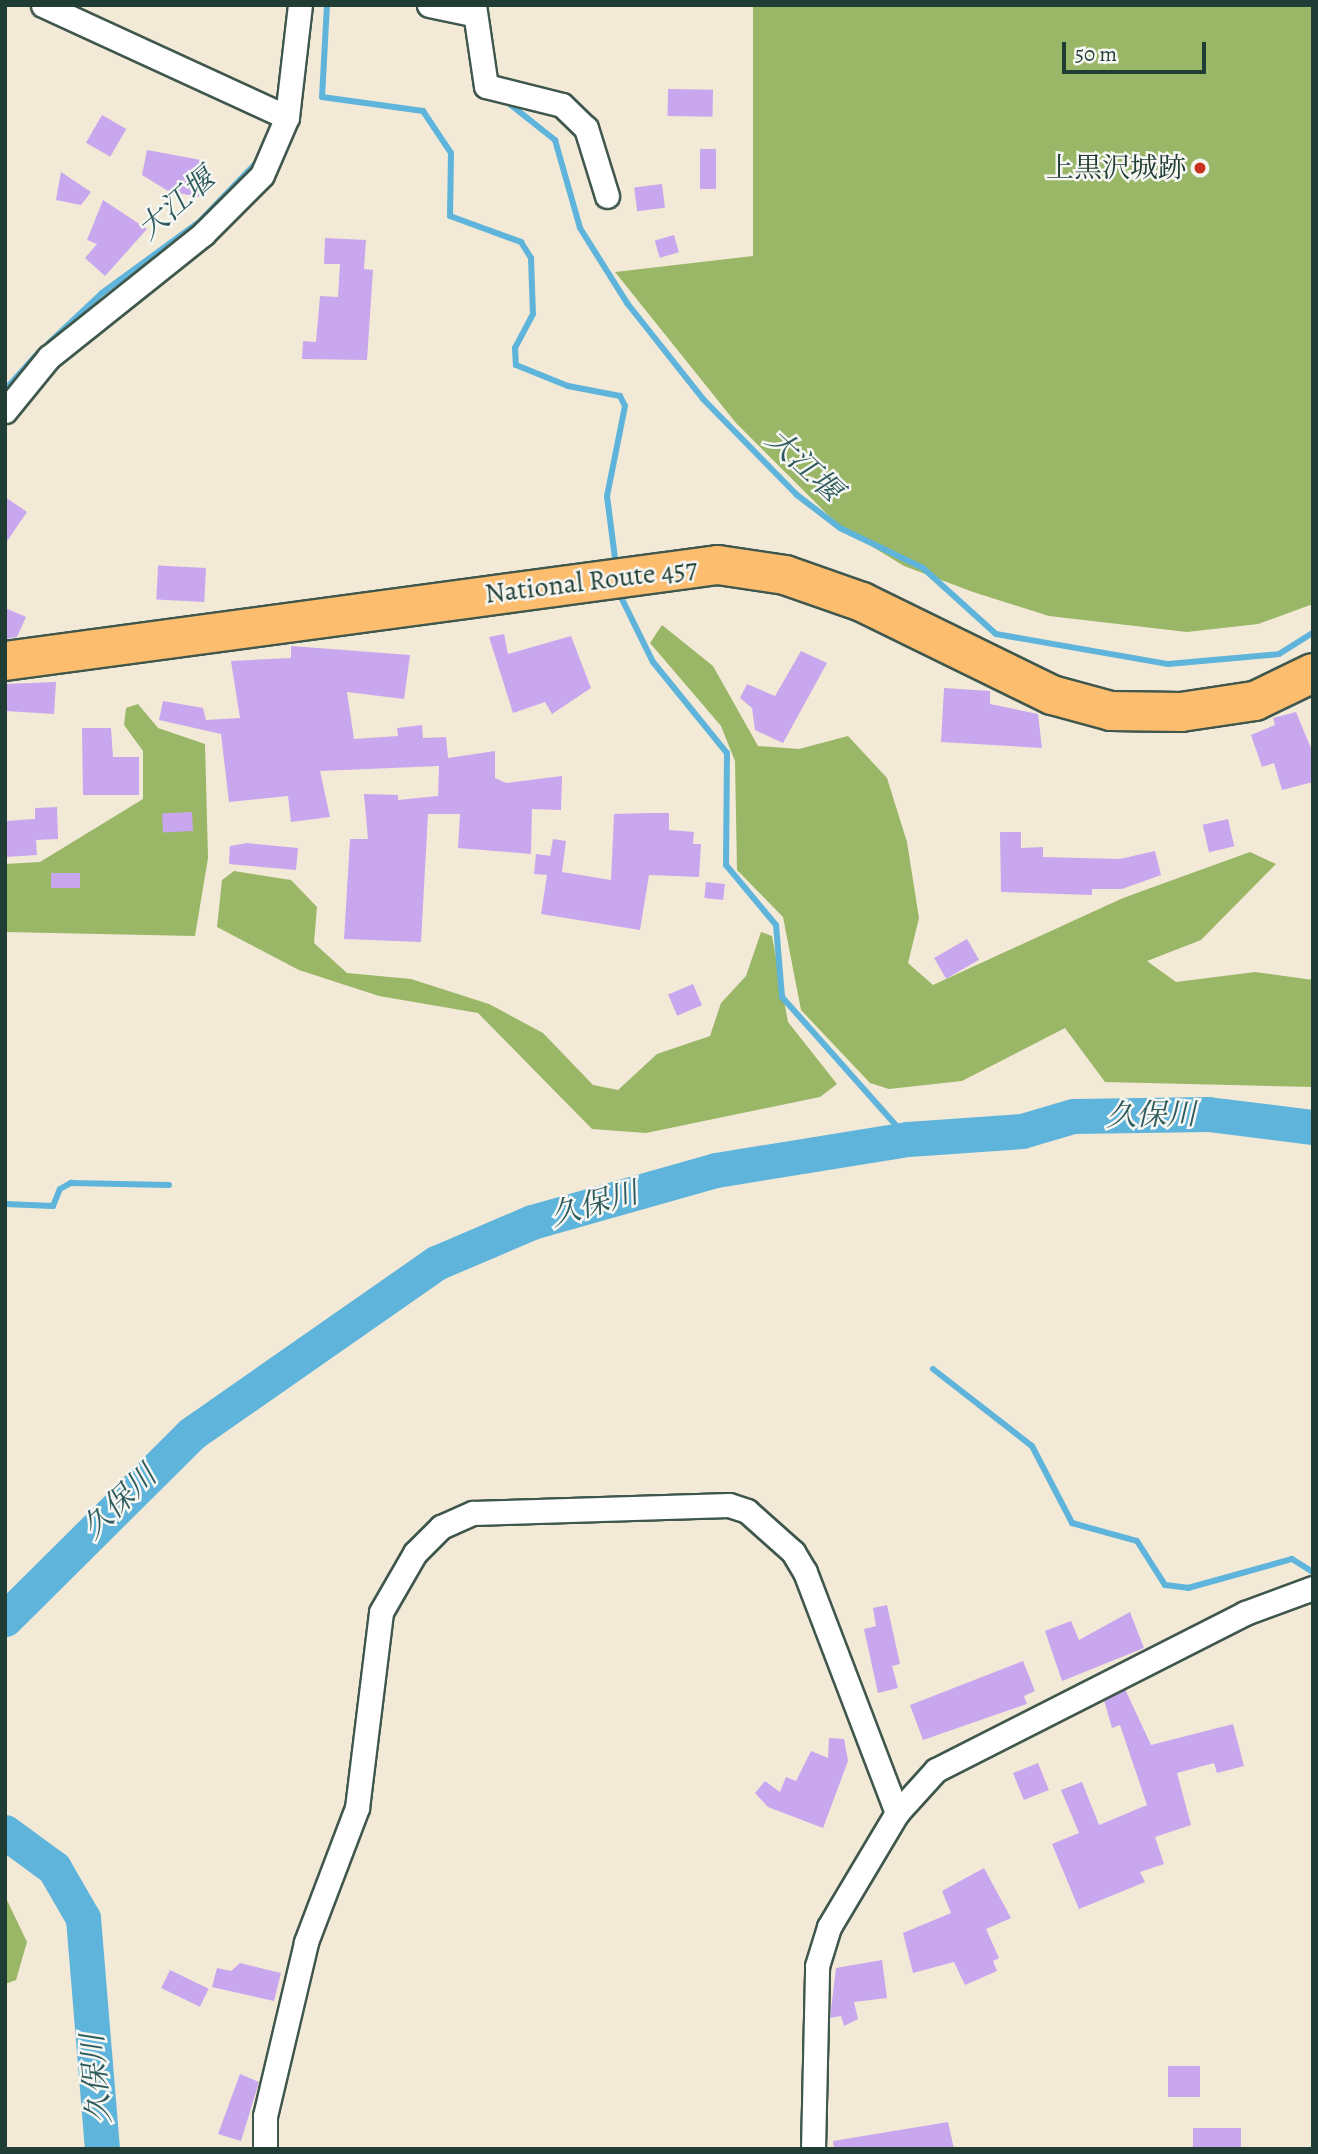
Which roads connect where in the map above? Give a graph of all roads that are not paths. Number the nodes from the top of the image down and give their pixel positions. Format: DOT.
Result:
graph roads {
  1 [pos="43,5"];
  2 [pos="300,5"];
  3 [pos="429,5"];
  4 [pos="473,9"];
  5 [pos="287,117"];
  6 [pos="607,196"];
  7 [pos="5,411"];
  8 [pos="5,661"];
  9 [pos="1313,673"];
  10 [pos="1313,1588"];
  11 [pos="897,1812"];
  12 [pos="265,2149"];
  13 [pos="813,2149"];
  1 -- 5 [label="street"];
  2 -- 5 [label="street"];
  3 -- 4 [label="street"];
  4 -- 6 [label="street"];
  5 -- 7 [label="street"];
  8 -- 9 [label="highway, National Route 457"];
  10 -- 11 [label="street"];
  11 -- 12 [label="street"];
  11 -- 13 [label="street"];
}
